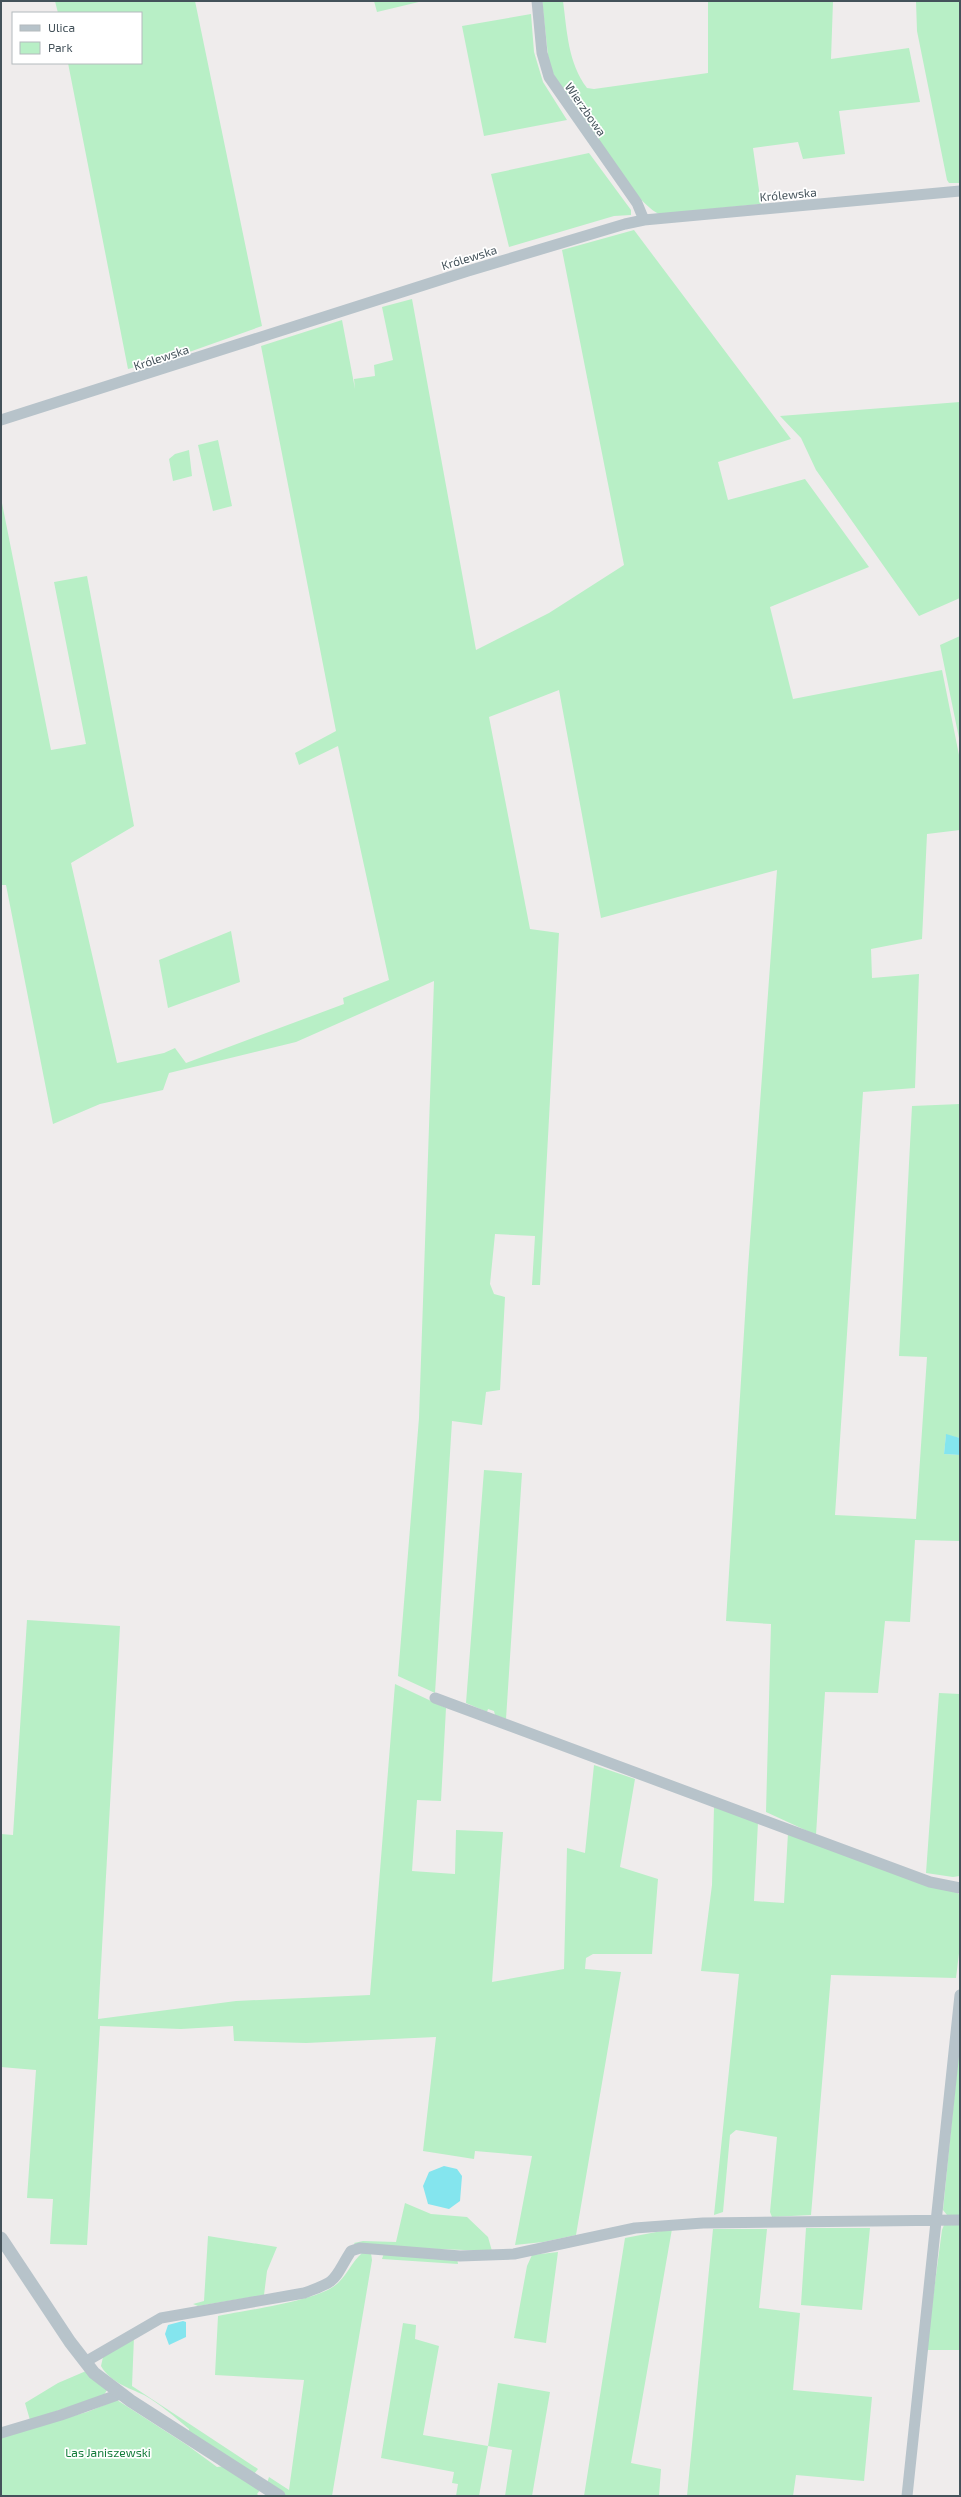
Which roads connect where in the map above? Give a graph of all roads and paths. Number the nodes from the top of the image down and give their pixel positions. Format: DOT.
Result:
graph roads {
  1 [pos="537,1"];
  2 [pos="960,191"];
  3 [pos="644,220"];
  4 [pos="1,420"];
  5 [pos="435,1698"];
  6 [pos="960,1888"];
  7 [pos="960,1995"];
  8 [pos="936,2220"];
  9 [pos="960,2220"];
  10 [pos="1,2238"];
  11 [pos="85,2362"];
  12 [pos="120,2394"];
  13 [pos="1,2433"];
  14 [pos="279,2496"];
  15 [pos="907,2496"];
  1 -- 3 [label="street, Wierzbowa"];
  2 -- 3 [label="street, Królewska"];
  3 -- 4 [label="street, Królewska"];
  5 -- 6 [label="street"];
  7 -- 8 [label="street"];
  8 -- 9 [label="street"];
  8 -- 11 [label="street"];
  8 -- 15 [label="street"];
  10 -- 11 [label="street"];
  11 -- 12 [label="street"];
  12 -- 13 [label="street"];
  12 -- 14 [label="street"];
}
